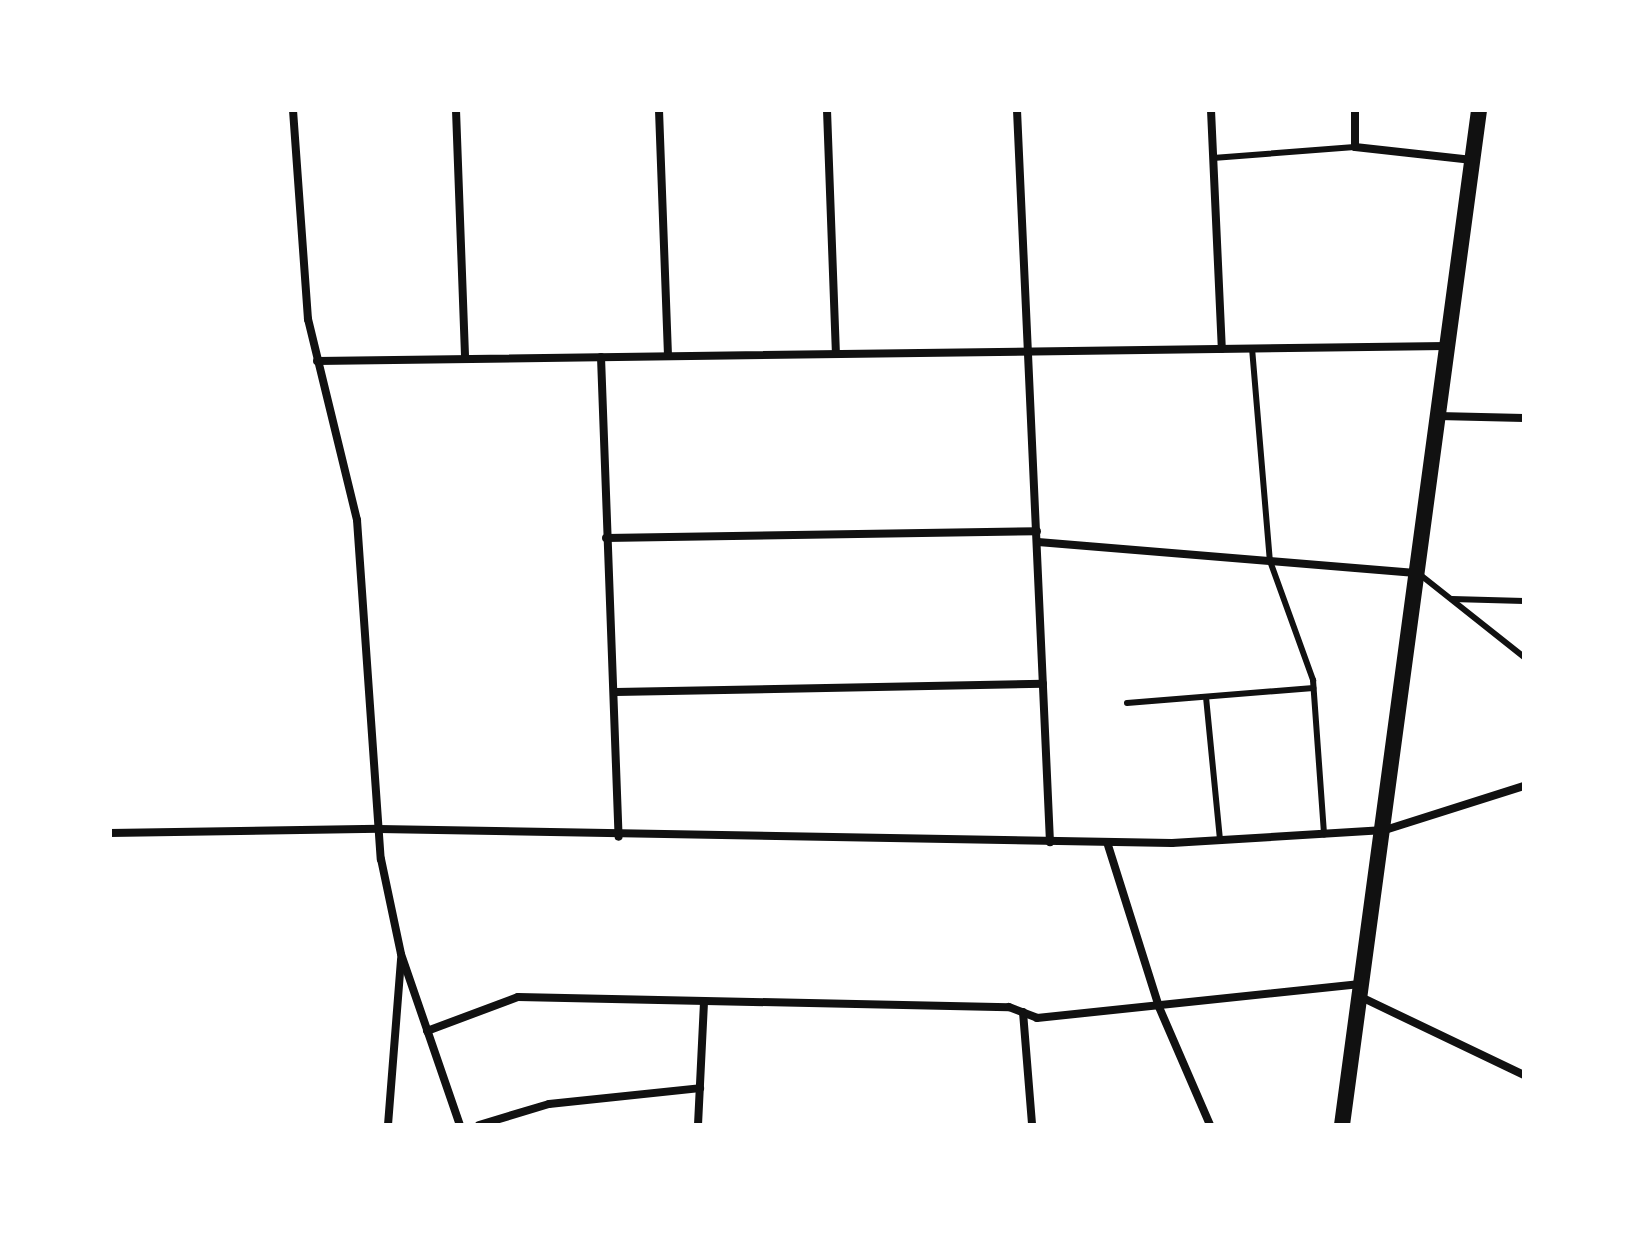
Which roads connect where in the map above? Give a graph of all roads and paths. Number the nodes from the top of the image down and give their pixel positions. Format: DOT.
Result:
graph roads {
  1 [pos="293,110"];
  2 [pos="456,110"];
  3 [pos="659,110"];
  4 [pos="827,110"];
  5 [pos="1017,110"];
  6 [pos="1211,110"];
  7 [pos="1355,110"];
  8 [pos="1479,110"];
  9 [pos="1355,147"];
  10 [pos="1213,158"];
  11 [pos="1472,160"];
  12 [pos="1446,346"];
  13 [pos="1252,348"];
  14 [pos="1222,349"];
  15 [pos="1026,351"];
  16 [pos="836,354"];
  17 [pos="668,356"];
  18 [pos="601,357"];
  19 [pos="465,358"];
  20 [pos="317,361"];
  21 [pos="1438,416"];
  22 [pos="1524,418"];
  23 [pos="1037,531"];
  24 [pos="606,538"];
  25 [pos="1038,542"];
  26 [pos="1270,561"];
  27 [pos="1418,573"];
  28 [pos="1450,599"];
  29 [pos="1524,601"];
  30 [pos="1524,657"];
  31 [pos="1043,684"];
  32 [pos="1313,688"];
  33 [pos="616,692"];
  34 [pos="1206,697"];
  35 [pos="1127,703"];
  36 [pos="1524,786"];
  37 [pos="379,829"];
  38 [pos="1385,830"];
  39 [pos="110,833"];
  40 [pos="1324,835"];
  41 [pos="619,837"];
  42 [pos="1220,840"];
  43 [pos="1050,842"];
  44 [pos="1107,842"];
  45 [pos="401,954"];
  46 [pos="1362,990"];
  47 [pos="704,1002"];
  48 [pos="1159,1007"];
  49 [pos="1023,1012"];
  50 [pos="427,1031"];
  51 [pos="1524,1075"];
  52 [pos="700,1088"];
  53 [pos="388,1125"];
  54 [pos="460,1125"];
  55 [pos="479,1125"];
  56 [pos="698,1125"];
  57 [pos="1032,1125"];
  58 [pos="1210,1125"];
  59 [pos="1342,1125"];
  1 -- 20 [label="street"];
  2 -- 19 [label="street"];
  3 -- 17 [label="street"];
  4 -- 16 [label="street"];
  5 -- 15 [label="street"];
  6 -- 10 [label="street"];
  7 -- 9 [label="street"];
  8 -- 11 [label="main road"];
  9 -- 10 [label="lane"];
  9 -- 11 [label="street"];
  10 -- 14 [label="street"];
  11 -- 12 [label="main road"];
  12 -- 13 [label="street"];
  12 -- 21 [label="main road"];
  13 -- 14 [label="street"];
  13 -- 26 [label="lane"];
  14 -- 15 [label="street"];
  15 -- 16 [label="street"];
  15 -- 23 [label="street"];
  16 -- 17 [label="street"];
  17 -- 18 [label="street"];
  18 -- 19 [label="street"];
  18 -- 24 [label="street"];
  19 -- 20 [label="street"];
  20 -- 37 [label="street"];
  21 -- 22 [label="street"];
  21 -- 27 [label="main road"];
  23 -- 24 [label="street"];
  23 -- 25 [label="street"];
  24 -- 33 [label="street"];
  25 -- 26 [label="street"];
  25 -- 31 [label="street"];
  26 -- 27 [label="street"];
  26 -- 32 [label="lane"];
  27 -- 28 [label="lane"];
  27 -- 38 [label="main road"];
  28 -- 29 [label="lane"];
  28 -- 30 [label="lane"];
  31 -- 33 [label="street"];
  31 -- 43 [label="street"];
  32 -- 34 [label="lane"];
  32 -- 40 [label="lane"];
  33 -- 41 [label="street"];
  34 -- 35 [label="lane"];
  34 -- 42 [label="lane"];
  36 -- 38 [label="street"];
  37 -- 39 [label="street"];
  37 -- 41 [label="street"];
  37 -- 45 [label="street"];
  38 -- 40 [label="street"];
  38 -- 46 [label="main road"];
  40 -- 42 [label="street"];
  41 -- 43 [label="street"];
  42 -- 44 [label="street"];
  43 -- 44 [label="street"];
  44 -- 48 [label="street"];
  45 -- 50 [label="street"];
  45 -- 53 [label="street"];
  46 -- 48 [label="street"];
  46 -- 51 [label="street"];
  46 -- 59 [label="main road"];
  47 -- 49 [label="street"];
  47 -- 50 [label="street"];
  47 -- 52 [label="street"];
  48 -- 49 [label="street"];
  48 -- 58 [label="street"];
  49 -- 57 [label="street"];
  50 -- 54 [label="street"];
  52 -- 55 [label="street"];
  52 -- 56 [label="street"];
}
